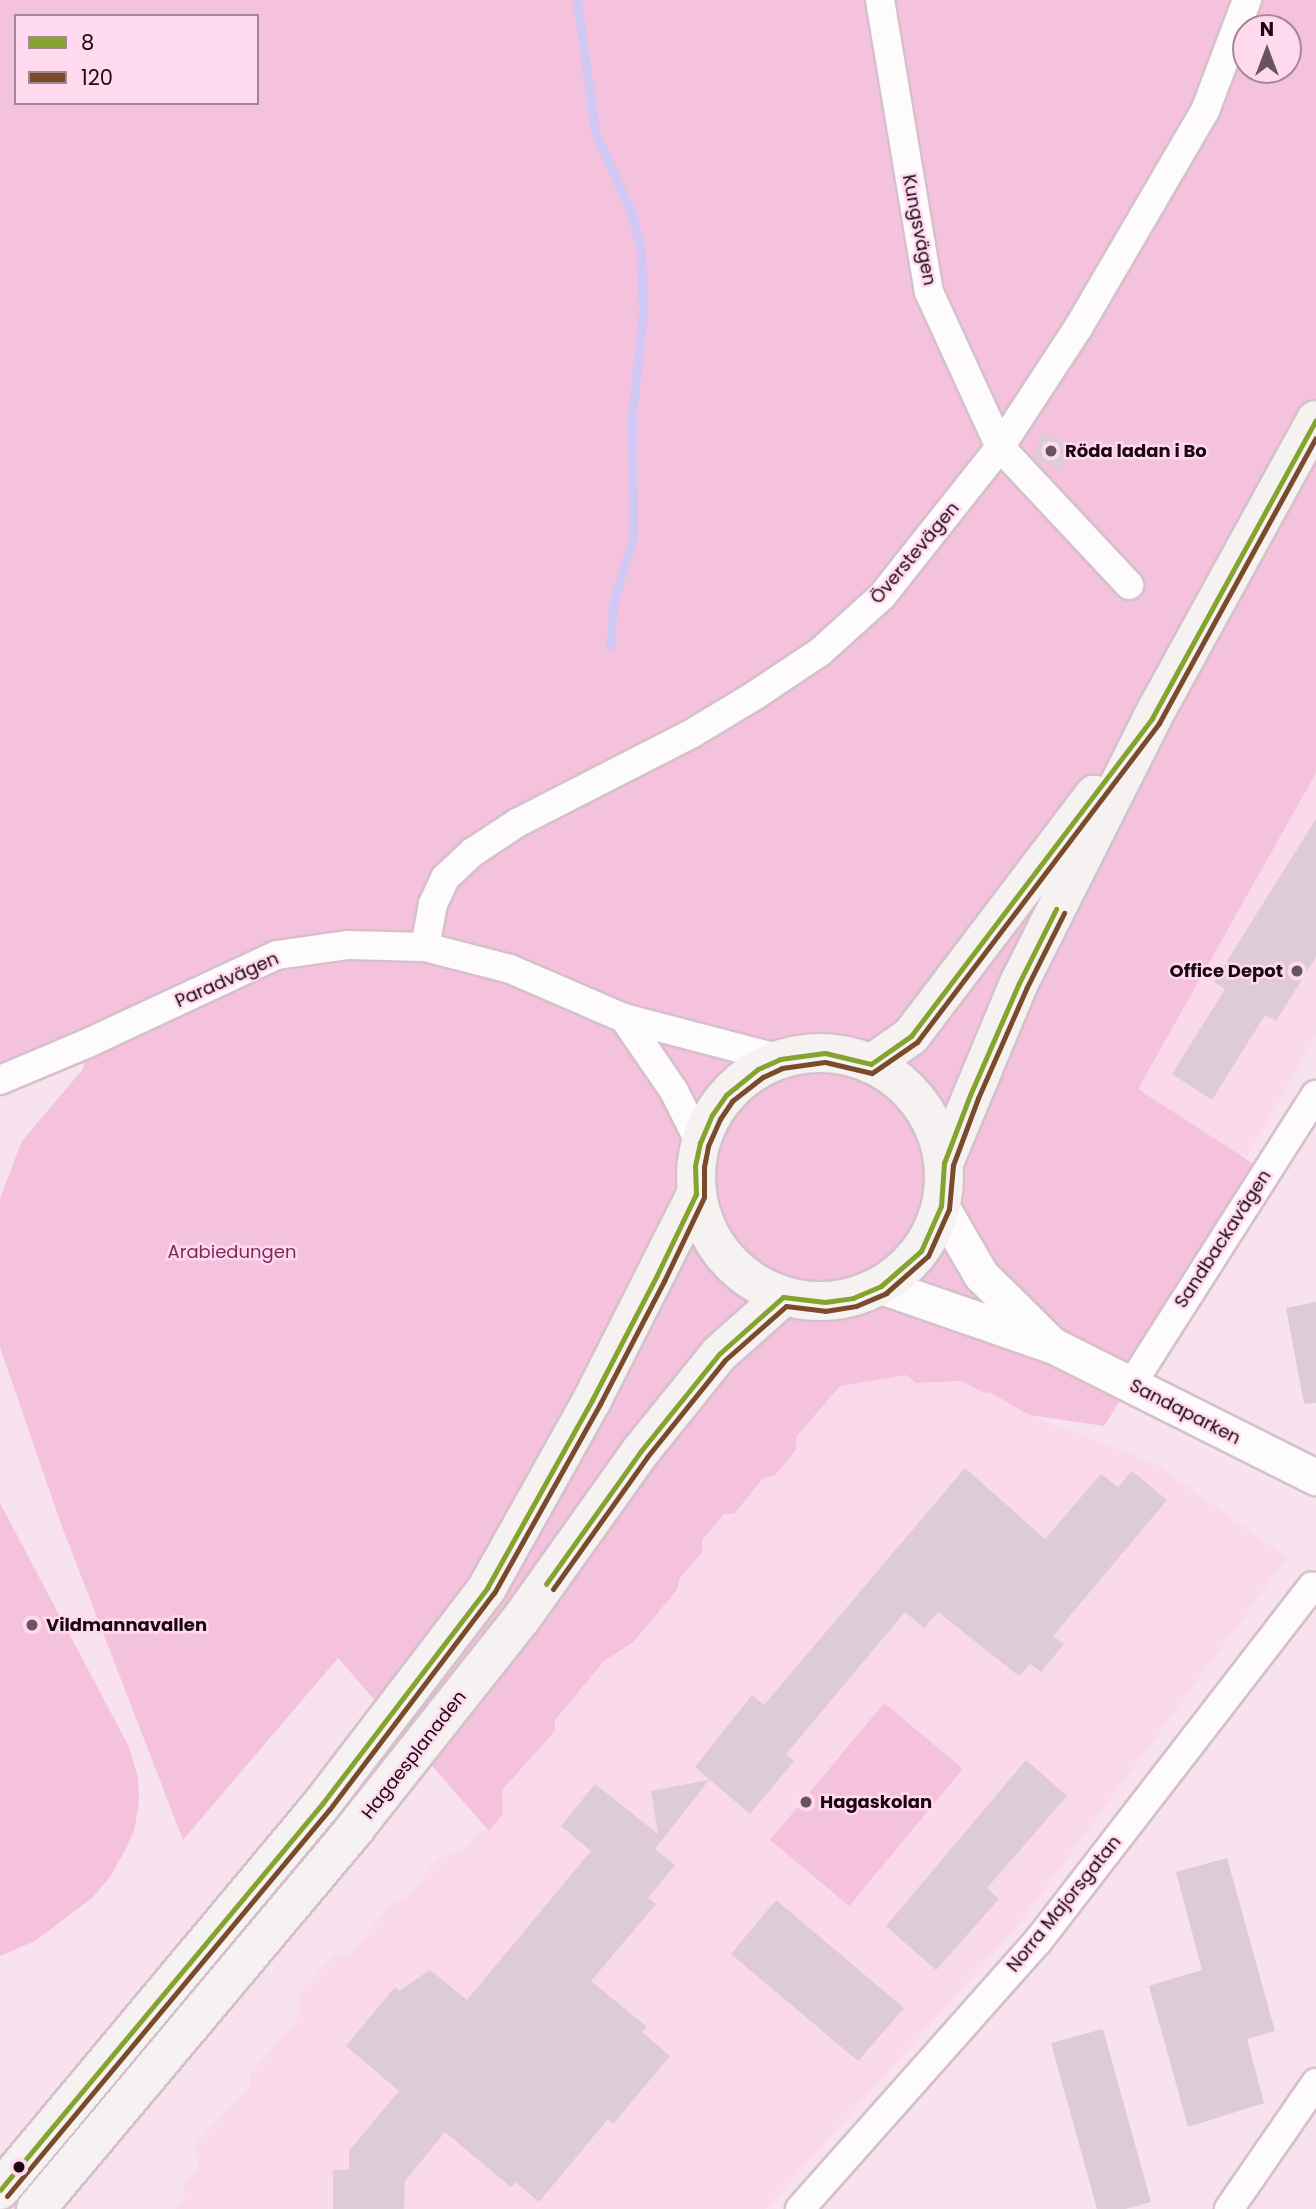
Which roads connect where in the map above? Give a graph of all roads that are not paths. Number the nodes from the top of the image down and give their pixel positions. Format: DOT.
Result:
graph roads {
  1 [pos="880,0"];
  2 [pos="1247,0"];
  3 [pos="1316,421"];
  4 [pos="1000,447"];
  5 [pos="1129,585"];
  6 [pos="1152,718"];
  7 [pos="425,947"];
  8 [pos="624,1018"];
  9 [pos="780,1059"];
  10 [pos="871,1064"];
  11 [pos="0,1080"];
  12 [pos="1316,1095"];
  13 [pos="700,1143"];
  14 [pos="944,1163"];
  15 [pos="696,1194"];
  16 [pos="941,1206"];
  17 [pos="881,1286"];
  18 [pos="783,1297"];
  19 [pos="1054,1346"];
  20 [pos="1131,1385"];
  21 [pos="1316,1477"];
  22 [pos="1312,1586"];
  23 [pos="1316,2083"];
  24 [pos="0,2190"];
  25 [pos="36,2209"];
  26 [pos="800,2209"];
  27 [pos="1229,2209"];
  1 -- 4 [label="street, Kungsvägen"];
  2 -- 4 [label="street, Överstevägen"];
  3 -- 6 [label="main road"];
  4 -- 5 [label="street, Kungsvägen"];
  4 -- 7 [label="street, Överstevägen"];
  6 -- 10 [label="main road"];
  6 -- 14 [label="main road"];
  7 -- 8 [label="street, Paradvägen"];
  7 -- 11 [label="street, Paradvägen"];
  8 -- 9 [label="street, Paradvägen"];
  8 -- 13 [label="street"];
  9 -- 10 [label="main road"];
  9 -- 13 [label="main road"];
  10 -- 14 [label="main road"];
  12 -- 20 [label="street, Sandbackavägen"];
  13 -- 15 [label="main road"];
  14 -- 16 [label="main road"];
  15 -- 18 [label="main road"];
  15 -- 24 [label="main road"];
  16 -- 17 [label="main road"];
  16 -- 19 [label="street, Sandaparken"];
  17 -- 18 [label="main road"];
  17 -- 19 [label="street, Sandaparken"];
  18 -- 25 [label="main road, Hagaesplanaden"];
  19 -- 20 [label="street, Sandaparken"];
  20 -- 21 [label="street, Sandaparken"];
  22 -- 26 [label="street, Norra Majorsgatan"];
  23 -- 27 [label="street"];
}
